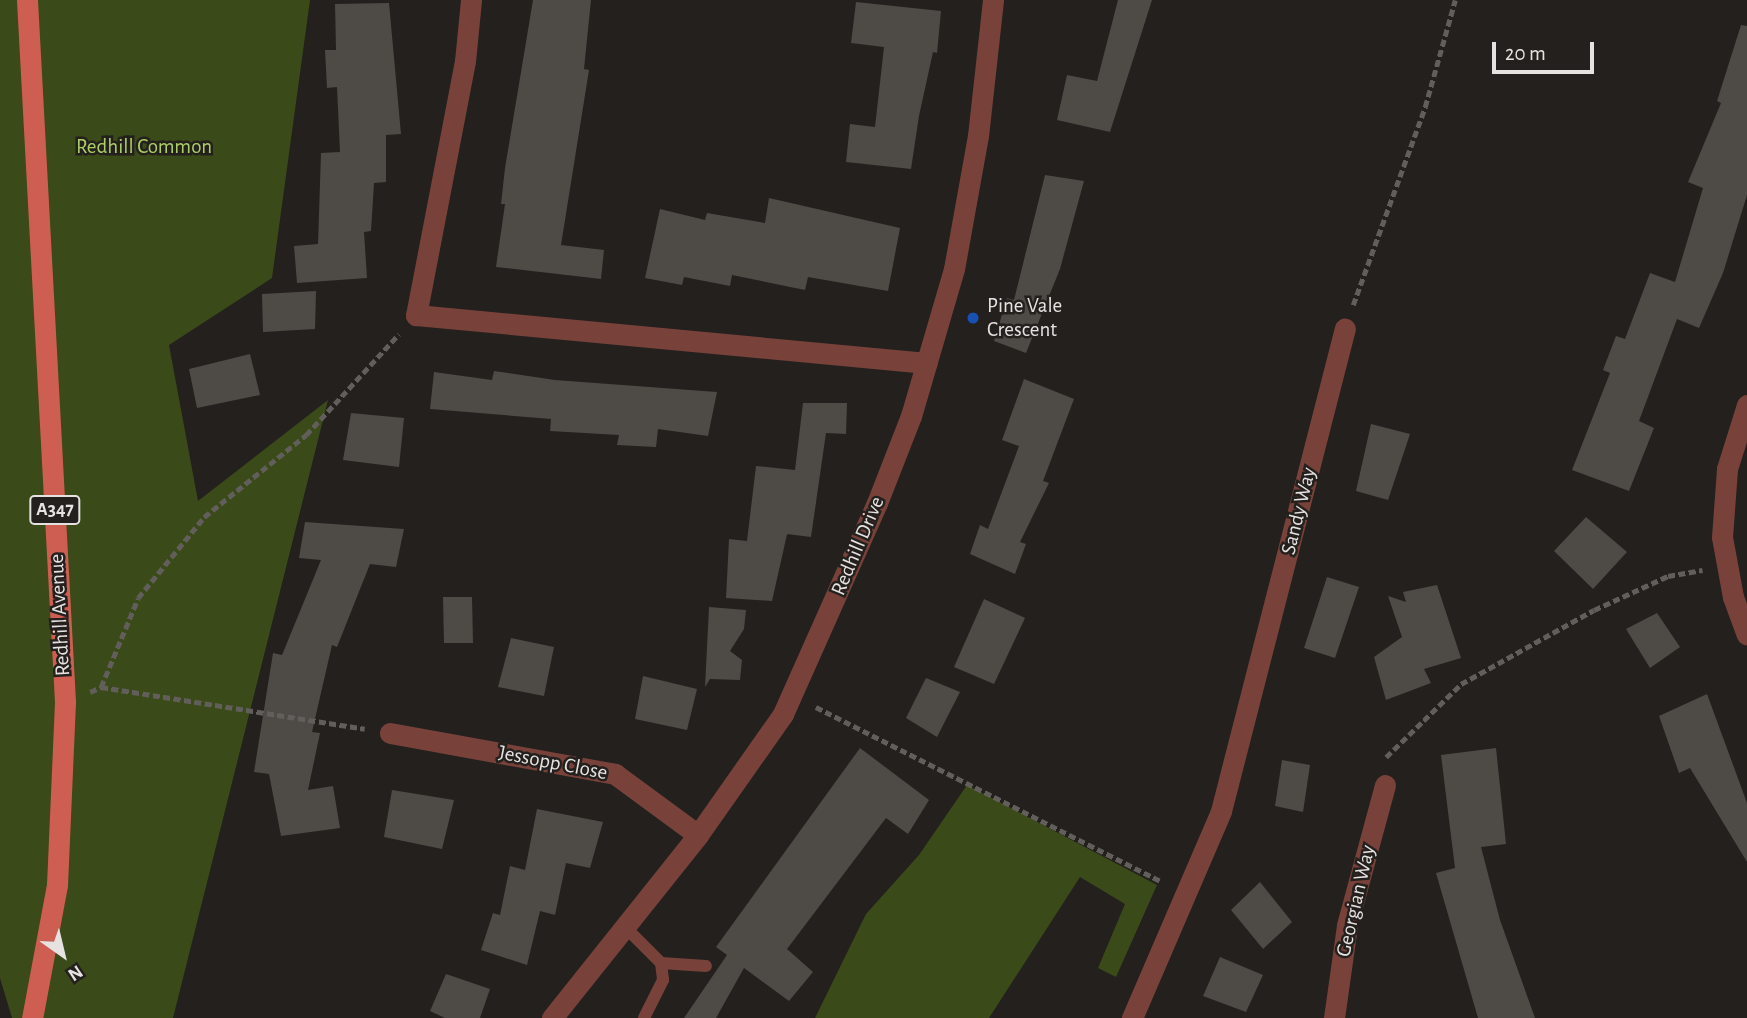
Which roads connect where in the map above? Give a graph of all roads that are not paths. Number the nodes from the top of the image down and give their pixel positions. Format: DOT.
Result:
graph roads {
  1 [pos="27,0"];
  2 [pos="471,0"];
  3 [pos="993,0"];
  4 [pos="1345,329"];
  5 [pos="927,363"];
  6 [pos="1747,405"];
  7 [pos="1747,635"];
  8 [pos="390,733"];
  9 [pos="1385,785"];
  10 [pos="698,835"];
  11 [pos="625,928"];
  12 [pos="661,963"];
  13 [pos="706,966"];
  14 [pos="32,1018"];
  15 [pos="552,1018"];
  16 [pos="644,1018"];
  17 [pos="1132,1018"];
  18 [pos="1334,1018"];
  1 -- 14 [label="main road, Redhill Avenue / A347"];
  2 -- 5 [label="street"];
  3 -- 5 [label="street, Redhill Drive"];
  4 -- 17 [label="street, Sandy Way"];
  5 -- 10 [label="street, Redhill Drive"];
  6 -- 7 [label="street"];
  8 -- 10 [label="street, Jessopp Close"];
  9 -- 18 [label="street, Georgian Way"];
  10 -- 11 [label="street, Redhill Drive"];
  11 -- 12 [label="lane"];
  11 -- 15 [label="street, Redhill Drive"];
  12 -- 13 [label="lane"];
  12 -- 16 [label="lane"];
}
